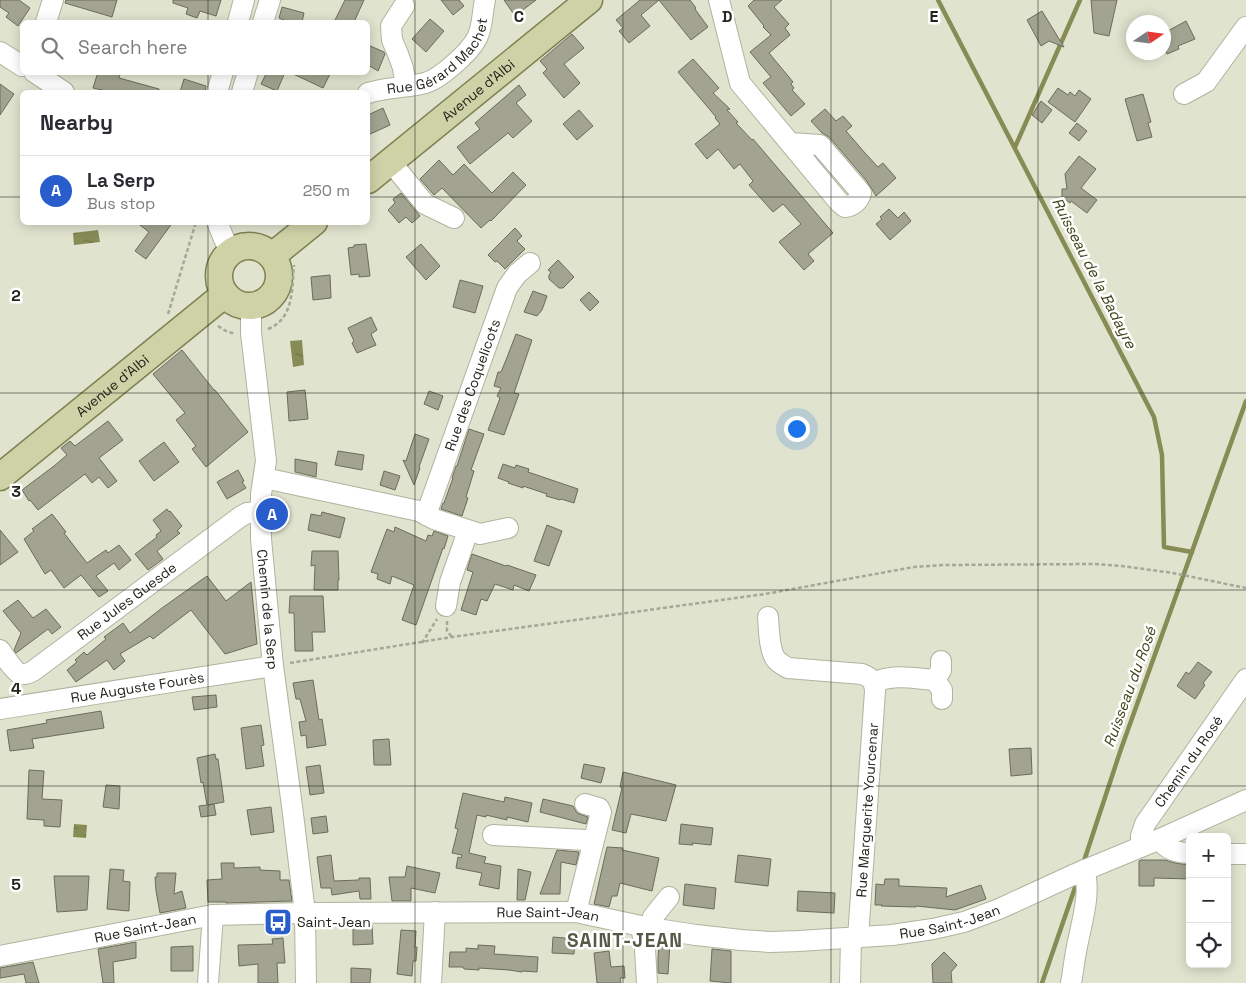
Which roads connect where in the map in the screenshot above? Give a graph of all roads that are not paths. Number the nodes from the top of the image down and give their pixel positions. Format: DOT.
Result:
graph roads {
  1 [pos="53,0"];
  2 [pos="244,0"];
  3 [pos="270,0"];
  4 [pos="485,0"];
  5 [pos="589,0"];
  6 [pos="719,0"];
  7 [pos="404,6"];
  8 [pos="47,20"];
  9 [pos="239,20"];
  10 [pos="264,20"];
  11 [pos="1246,27"];
  12 [pos="0,52"];
  13 [pos="20,65"];
  14 [pos="38,75"];
  15 [pos="222,75"];
  16 [pos="247,75"];
  17 [pos="406,86"];
  18 [pos="61,90"];
  19 [pos="218,90"];
  20 [pos="243,90"];
  21 [pos="370,93"];
  22 [pos="1184,94"];
  23 [pos="790,143"];
  24 [pos="390,161"];
  25 [pos="370,178"];
  26 [pos="454,218"];
  27 [pos="219,225"];
  28 [pos="312,225"];
  29 [pos="232,251"];
  30 [pos="284,258"];
  31 [pos="530,263"];
  32 [pos="225,294"];
  33 [pos="251,306"];
  34 [pos="0,477"];
  35 [pos="264,478"];
  36 [pos="261,512"];
  37 [pos="426,515"];
  38 [pos="508,528"];
  39 [pos="468,531"];
  40 [pos="446,606"];
  41 [pos="768,617"];
  42 [pos="0,650"];
  43 [pos="273,666"];
  44 [pos="1246,679"];
  45 [pos="940,680"];
  46 [pos="874,683"];
  47 [pos="0,709"];
  48 [pos="1246,800"];
  49 [pos="584,804"];
  50 [pos="493,835"];
  51 [pos="1160,839"];
  52 [pos="593,842"];
  53 [pos="1141,847"];
  54 [pos="1186,852"];
  55 [pos="1231,854"];
  56 [pos="1246,854"];
  57 [pos="1086,869"];
  58 [pos="669,896"];
  59 [pos="436,912"];
  60 [pos="576,912"];
  61 [pos="305,913"];
  62 [pos="213,915"];
  63 [pos="646,927"];
  64 [pos="854,938"];
  65 [pos="0,956"];
  66 [pos="208,983"];
  67 [pos="306,983"];
  68 [pos="431,983"];
  69 [pos="647,983"];
  70 [pos="850,983"];
  71 [pos="1071,983"];
  1 -- 8 [label="street"];
  2 -- 9 [label="street"];
  3 -- 10 [label="street"];
  4 -- 17 [label="street, Rue Gérard Machet"];
  5 -- 24 [label="main road, Avenue d'Albi"];
  6 -- 23 [label="street"];
  7 -- 17 [label="street"];
  11 -- 22 [label="street"];
  12 -- 13 [label="street"];
  14 -- 18 [label="street"];
  15 -- 19 [label="street"];
  16 -- 20 [label="street"];
  17 -- 21 [label="street, Rue Gérard Machet"];
  24 -- 25 [label="main road, Avenue d'Albi"];
  24 -- 26 [label="street"];
  27 -- 29 [label="street"];
  28 -- 30 [label="main road"];
  29 -- 30 [label="main road"];
  29 -- 32 [label="main road"];
  30 -- 33 [label="main road"];
  31 -- 37 [label="street, Rue des Coquelicots"];
  32 -- 33 [label="main road"];
  32 -- 34 [label="main road, Avenue d'Albi"];
  33 -- 35 [label="street, Chemin de la Serp"];
  35 -- 36 [label="street, Chemin de la Serp"];
  35 -- 37 [label="street"];
  36 -- 42 [label="street, Rue Jules Guesde"];
  36 -- 43 [label="street, Chemin de la Serp"];
  37 -- 39 [label="street"];
  38 -- 39 [label="street"];
  39 -- 40 [label="street"];
  41 -- 46 [label="street"];
  43 -- 47 [label="street, Rue Auguste Fourès"];
  43 -- 61 [label="street, Chemin de la Serp"];
  44 -- 53 [label="street, Chemin du Rosé"];
  45 -- 46 [label="street"];
  46 -- 64 [label="street, Rue Marguerite Yourcenar"];
  48 -- 51 [label="street, Rue Saint-Jean"];
  49 -- 52 [label="street"];
  50 -- 52 [label="street"];
  51 -- 53 [label="street, Rue Saint-Jean"];
  51 -- 54 [label="street"];
  52 -- 60 [label="street"];
  53 -- 57 [label="street, Rue Saint-Jean"];
  55 -- 56 [label="street"];
  57 -- 64 [label="street, Rue Saint-Jean"];
  57 -- 71 [label="street"];
  58 -- 63 [label="street"];
  59 -- 60 [label="street, Rue Saint-Jean"];
  59 -- 61 [label="street, Rue Saint-Jean"];
  59 -- 68 [label="street"];
  60 -- 63 [label="street, Rue Saint-Jean"];
  61 -- 62 [label="street, Rue Saint-Jean"];
  61 -- 67 [label="street, Chemin de la Serp"];
  62 -- 65 [label="street, Rue Saint-Jean"];
  62 -- 66 [label="street"];
  63 -- 64 [label="street, Rue Saint-Jean"];
  63 -- 69 [label="street"];
  64 -- 70 [label="street, Rue Marguerite Yourcenar"];
}
